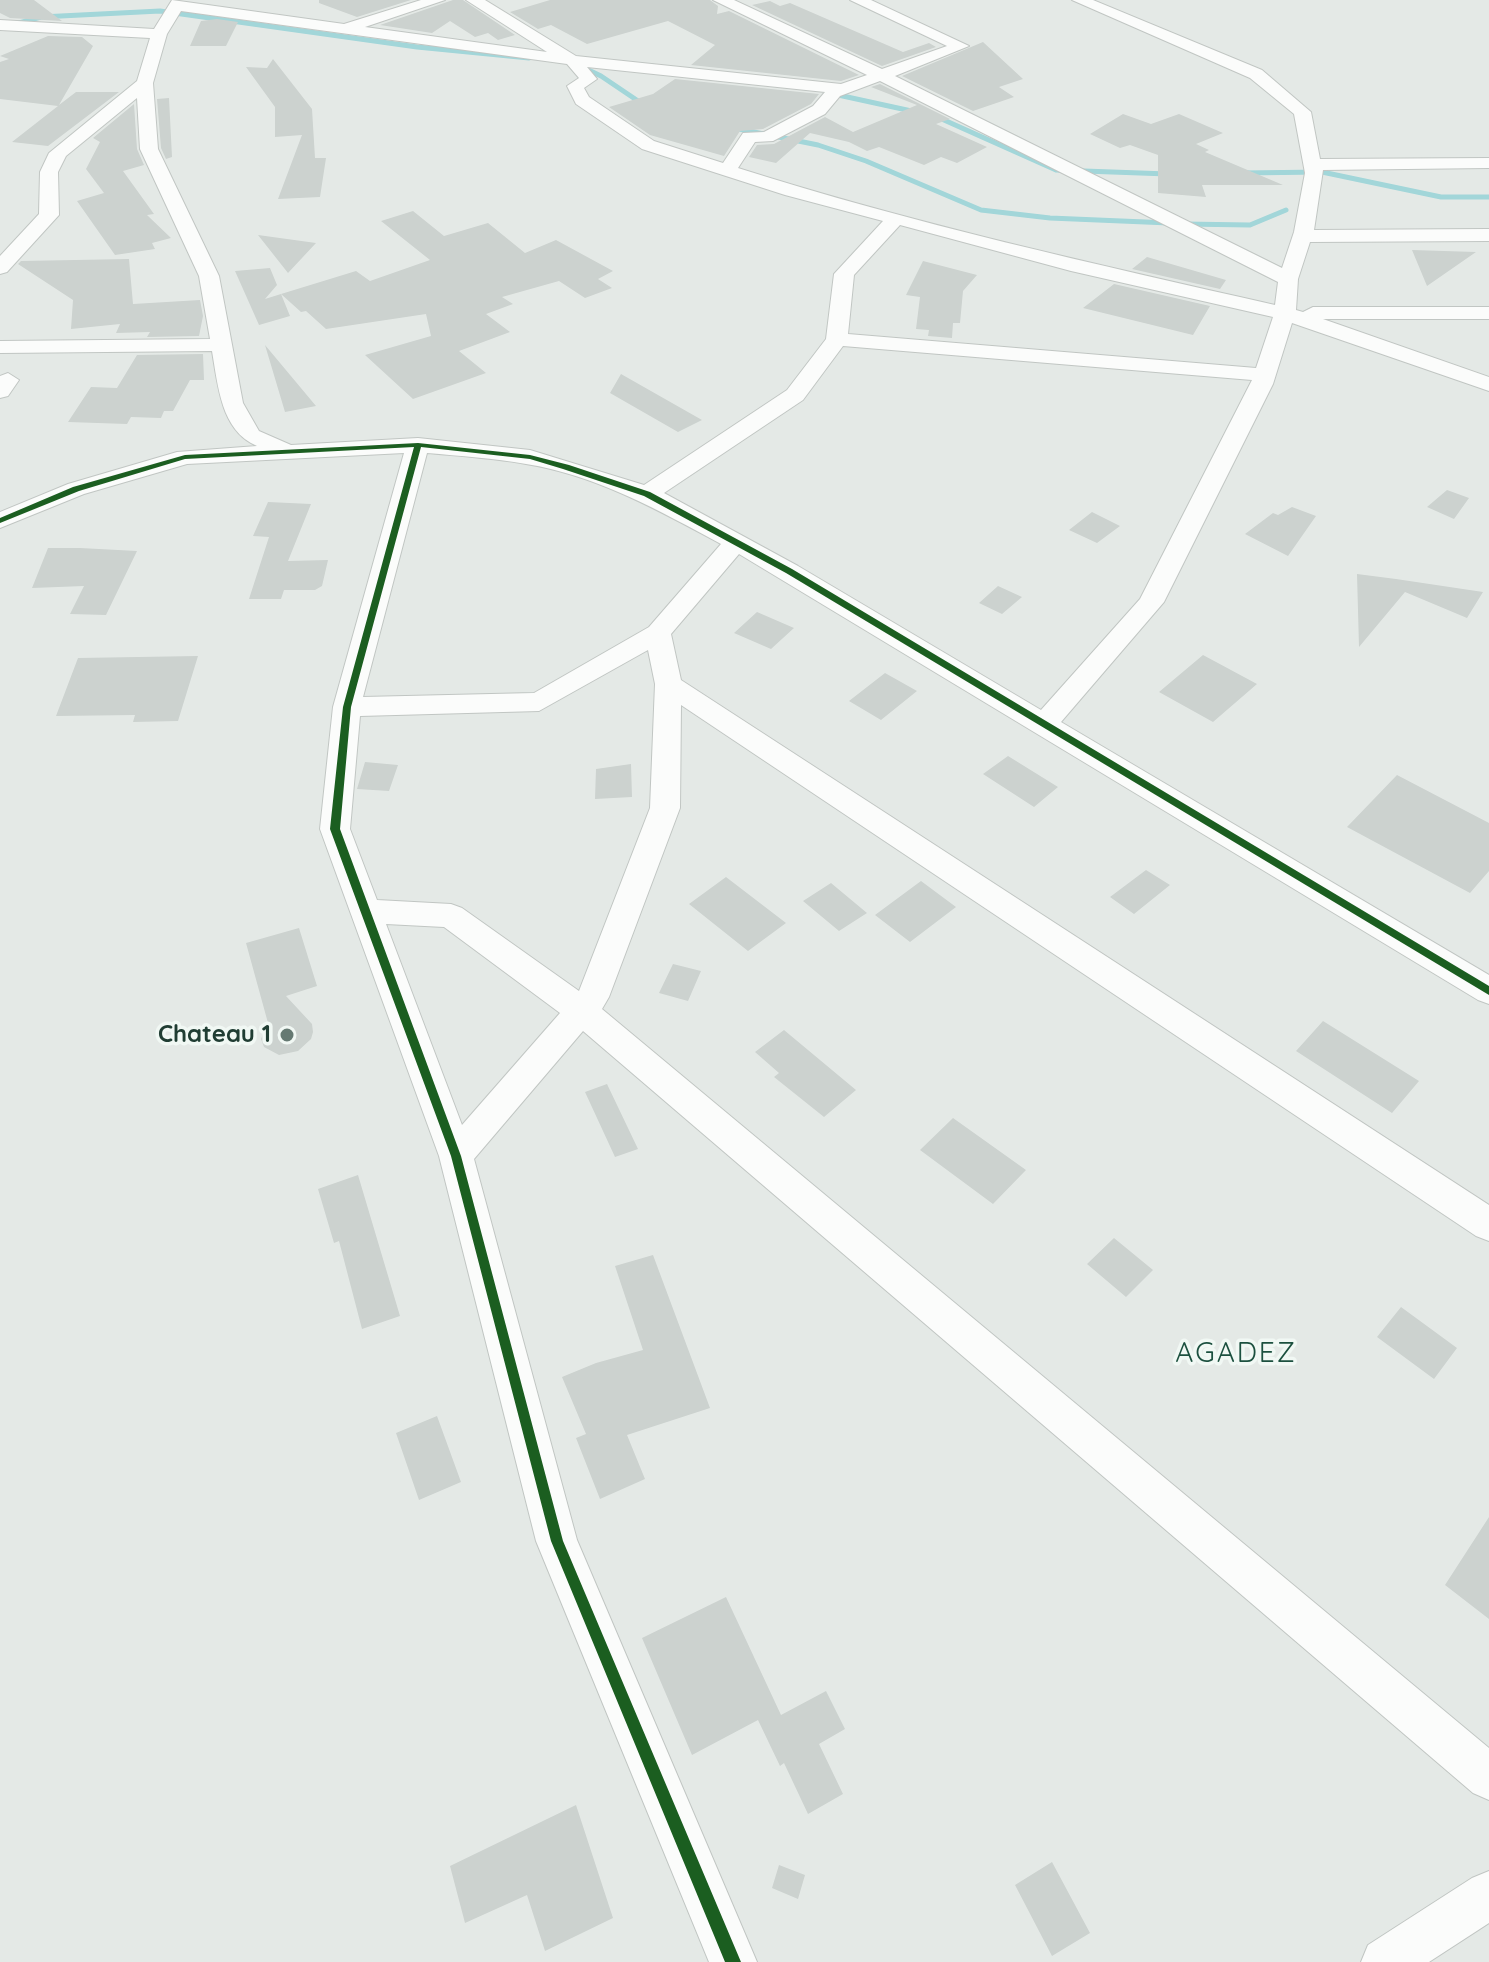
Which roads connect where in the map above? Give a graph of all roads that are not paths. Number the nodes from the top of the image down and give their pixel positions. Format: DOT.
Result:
graph roads {
  1 [pos="437,0"];
  2 [pos="474,0"];
  3 [pos="721,0"];
  4 [pos="858,0"];
  5 [pos="1080,0"];
  6 [pos="171,13"];
  7 [pos="0,25"];
  8 [pos="340,30"];
  9 [pos="572,60"];
  10 [pos="881,75"];
  11 [pos="145,83"];
  12 [pos="842,89"];
  13 [pos="1489,163"];
  14 [pos="1312,165"];
  15 [pos="728,170"];
  16 [pos="896,218"];
  17 [pos="1489,235"];
  18 [pos="1302,236"];
  19 [pos="0,268"];
  20 [pos="1288,279"];
  21 [pos="1285,313"];
  22 [pos="1489,313"];
  23 [pos="837,339"];
  24 [pos="221,345"];
  25 [pos="0,347"];
  26 [pos="1265,375"];
  27 [pos="1489,384"];
  28 [pos="232,403"];
  29 [pos="418,445"];
  30 [pos="288,451"];
  31 [pos="185,457"];
  32 [pos="647,494"];
  33 [pos="0,521"];
  34 [pos="736,542"];
  35 [pos="658,633"];
  36 [pos="668,684"];
  37 [pos="347,707"];
  38 [pos="1044,724"];
  39 [pos="365,911"];
  40 [pos="1489,991"];
  41 [pos="583,1012"];
  42 [pos="456,1156"];
  43 [pos="1489,1225"];
  44 [pos="1489,1777"];
  45 [pos="1489,1895"];
  46 [pos="733,1962"];
  47 [pos="1385,1962"];
  1 -- 8 [label="street"];
  2 -- 9 [label="street"];
  3 -- 10 [label="street"];
  4 -- 10 [label="street"];
  5 -- 14 [label="street"];
  6 -- 7 [label="street"];
  6 -- 8 [label="street"];
  6 -- 11 [label="street"];
  8 -- 9 [label="street"];
  9 -- 12 [label="street"];
  9 -- 15 [label="street"];
  10 -- 12 [label="street"];
  10 -- 20 [label="street"];
  11 -- 19 [label="street"];
  11 -- 24 [label="street"];
  12 -- 15 [label="street"];
  13 -- 14 [label="street"];
  14 -- 18 [label="street"];
  15 -- 16 [label="street"];
  16 -- 21 [label="street"];
  16 -- 23 [label="street"];
  17 -- 18 [label="street"];
  18 -- 20 [label="street"];
  20 -- 21 [label="street"];
  21 -- 22 [label="street"];
  21 -- 26 [label="street"];
  21 -- 27 [label="street"];
  23 -- 26 [label="street"];
  23 -- 32 [label="street"];
  24 -- 25 [label="street"];
  24 -- 28 [label="street"];
  26 -- 38 [label="street"];
  28 -- 30 [label="street"];
  28 -- 31 [label="street"];
  29 -- 30 [label="street"];
  29 -- 32 [label="street"];
  29 -- 37 [label="street"];
  30 -- 31 [label="street"];
  31 -- 33 [label="street"];
  32 -- 34 [label="street"];
  34 -- 35 [label="street"];
  34 -- 38 [label="street"];
  35 -- 36 [label="street"];
  35 -- 37 [label="street"];
  36 -- 41 [label="street"];
  36 -- 43 [label="street"];
  37 -- 39 [label="street"];
  38 -- 40 [label="street"];
  39 -- 41 [label="street"];
  39 -- 42 [label="street"];
  41 -- 42 [label="street"];
  41 -- 44 [label="street"];
  42 -- 46 [label="street"];
  45 -- 47 [label="street"];
}
